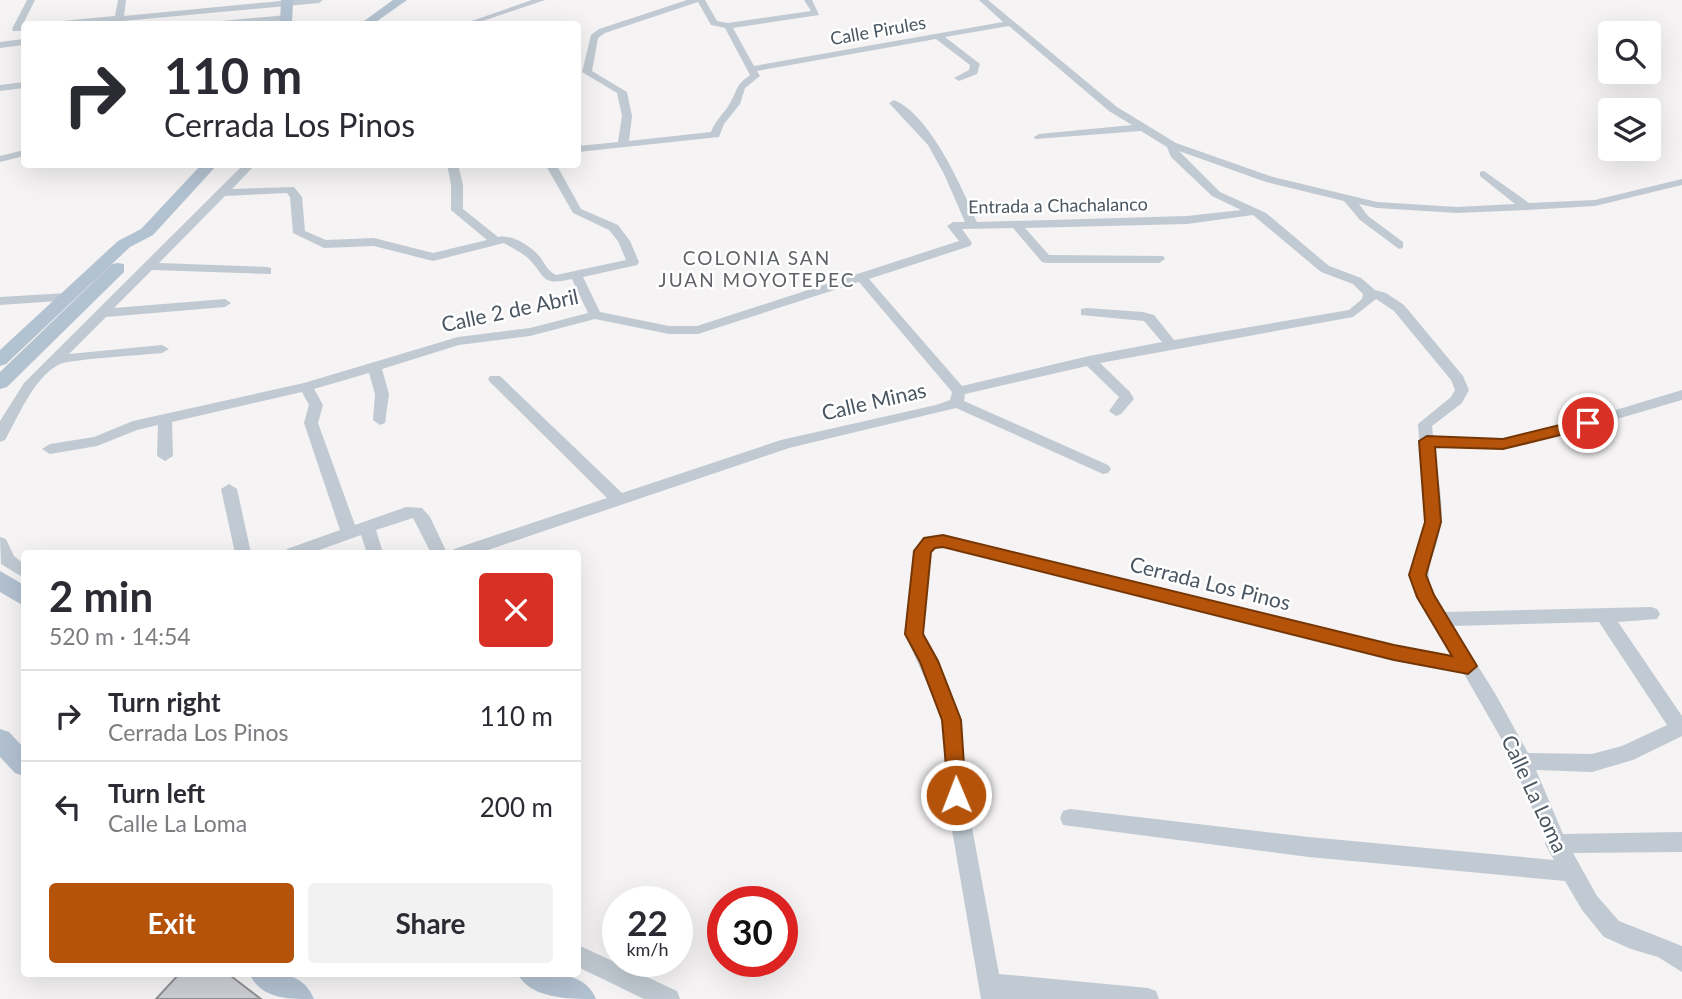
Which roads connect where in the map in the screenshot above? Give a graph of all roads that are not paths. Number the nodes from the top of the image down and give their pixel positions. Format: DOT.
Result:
graph roads {
  1 [pos="31,0"];
  2 [pos="122,0"];
  3 [pos="319,0"];
  4 [pos="401,0"];
  5 [pos="541,0"];
  6 [pos="695,0"];
  7 [pos="701,0"];
  8 [pos="808,0"];
  9 [pos="983,0"];
  10 [pos="287,1"];
  11 [pos="118,21"];
  12 [pos="126,21"];
  13 [pos="287,21"];
  14 [pos="370,21"];
  15 [pos="476,21"];
  16 [pos="1010,23"];
  17 [pos="728,26"];
  18 [pos="16,29"];
  19 [pos="938,36"];
  20 [pos="21,42"];
  21 [pos="1,45"];
  22 [pos="752,69"];
  23 [pos="959,78"];
  24 [pos="5,87"];
  25 [pos="0,103"];
  26 [pos="894,103"];
  27 [pos="1146,127"];
  28 [pos="1039,137"];
  29 [pos="1172,145"];
  30 [pos="624,146"];
  31 [pos="581,149"];
  32 [pos="21,154"];
  33 [pos="0,159"];
  34 [pos="207,168"];
  35 [pos="247,168"];
  36 [pos="454,168"];
  37 [pos="552,168"];
  38 [pos="1484,174"];
  39 [pos="1682,182"];
  40 [pos="223,193"];
  41 [pos="1348,198"];
  42 [pos="1527,207"];
  43 [pos="1252,212"];
  44 [pos="1016,224"];
  45 [pos="972,225"];
  46 [pos="147,232"];
  47 [pos="494,240"];
  48 [pos="1399,245"];
  49 [pos="1159,259"];
  50 [pos="151,266"];
  51 [pos="267,271"];
  52 [pos="576,275"];
  53 [pos="862,278"];
  54 [pos="1370,293"];
  55 [pos="67,298"];
  56 [pos="0,301"];
  57 [pos="225,303"];
  58 [pos="1086,312"];
  59 [pos="101,313"];
  60 [pos="595,315"];
  61 [pos="1170,343"];
  62 [pos="162,349"];
  63 [pos="0,360"];
  64 [pos="53,360"];
  65 [pos="1088,360"];
  66 [pos="374,366"];
  67 [pos="495,379"];
  68 [pos="0,383"];
  69 [pos="306,387"];
  70 [pos="1682,395"];
  71 [pos="958,397"];
  72 [pos="1116,411"];
  73 [pos="165,419"];
  74 [pos="380,420"];
  75 [pos="0,437"];
  76 [pos="1427,441"];
  77 [pos="50,449"];
  78 [pos="165,456"];
  79 [pos="1103,469"];
  80 [pos="229,489"];
  81 [pos="617,498"];
  82 [pos="367,528"];
  83 [pos="349,532"];
  84 [pos="0,543"];
  85 [pos="500,547"];
  86 [pos="242,550"];
  87 [pos="301,550"];
  88 [pos="374,550"];
  89 [pos="438,550"];
  90 [pos="480,550"];
  91 [pos="2,568"];
  92 [pos="21,571"];
  93 [pos="21,592"];
  94 [pos="1651,614"];
  95 [pos="1605,617"];
  96 [pos="1439,619"];
  97 [pos="1468,666"];
  98 [pos="1681,727"];
  99 [pos="0,740"];
  100 [pos="1522,761"];
  101 [pos="21,762"];
  102 [pos="1070,818"];
  103 [pos="1682,842"];
  104 [pos="1555,844"];
  105 [pos="1572,873"];
  106 [pos="581,957"];
  107 [pos="1682,961"];
  108 [pos="269,977"];
  109 [pos="540,977"];
  110 [pos="991,992"];
  111 [pos="299,999"];
  112 [pos="581,999"];
  113 [pos="669,999"];
  114 [pos="1148,999"];
  1 -- 18 [label="street"];
  2 -- 11 [label="street"];
  3 -- 10 [label="street"];
  4 -- 14 [label="main road"];
  5 -- 15 [label="street"];
  6 -- 30 [label="street"];
  7 -- 17 [label="street"];
  8 -- 17 [label="street"];
  9 -- 16 [label="street"];
  10 -- 12 [label="street"];
  10 -- 13 [label="main road"];
  16 -- 19 [label="street, Calle Pirules"];
  16 -- 27 [label="street"];
  17 -- 22 [label="street"];
  18 -- 21 [label="street"];
  19 -- 22 [label="street, Calle Pirules"];
  19 -- 23 [label="street"];
  20 -- 21 [label="street"];
  22 -- 30 [label="street"];
  24 -- 25 [label="street"];
  26 -- 45 [label="street"];
  27 -- 28 [label="street"];
  27 -- 29 [label="street"];
  29 -- 41 [label="street"];
  29 -- 43 [label="street, Calle La Loma"];
  30 -- 31 [label="street"];
  32 -- 33 [label="street"];
  34 -- 46 [label="main road"];
  35 -- 40 [label="street"];
  36 -- 47 [label="street"];
  37 -- 52 [label="street"];
  38 -- 42 [label="street"];
  39 -- 42 [label="street"];
  40 -- 47 [label="street"];
  40 -- 50 [label="street"];
  41 -- 42 [label="street"];
  41 -- 48 [label="street"];
  43 -- 44 [label="street, Entrada a Chachalanco"];
  43 -- 54 [label="street, Calle La Loma"];
  44 -- 45 [label="street, Entrada a Chachalanco"];
  44 -- 49 [label="street"];
  45 -- 53 [label="street, Entrada a Chachalanco"];
  46 -- 55 [label="main road"];
  46 -- 68 [label="main road"];
  47 -- 52 [label="street"];
  50 -- 51 [label="street"];
  50 -- 59 [label="street"];
  52 -- 60 [label="street"];
  53 -- 60 [label="street, Calle 2 de Abril"];
  53 -- 71 [label="street"];
  54 -- 61 [label="street, Calle Minas"];
  54 -- 76 [label="street, Calle La Loma"];
  55 -- 56 [label="street"];
  55 -- 63 [label="main road"];
  57 -- 59 [label="street"];
  58 -- 61 [label="street"];
  59 -- 64 [label="street"];
  60 -- 66 [label="street, Calle 2 de Abril"];
  61 -- 65 [label="street, Calle Minas"];
  62 -- 64 [label="street"];
  64 -- 75 [label="street"];
  65 -- 71 [label="street, Calle Minas"];
  65 -- 72 [label="street"];
  66 -- 69 [label="street, Calle 2 de Abril"];
  66 -- 74 [label="street"];
  67 -- 81 [label="street"];
  69 -- 73 [label="street, Calle 2 de Abril"];
  69 -- 83 [label="street"];
  70 -- 76 [label="street"];
  71 -- 79 [label="street"];
  71 -- 81 [label="street, Calle Minas"];
  73 -- 77 [label="street, Calle 2 de Abril"];
  73 -- 78 [label="street"];
  76 -- 96 [label="street, Calle La Loma"];
  80 -- 86 [label="street"];
  81 -- 85 [label="street, Calle Minas"];
  82 -- 83 [label="street"];
  82 -- 88 [label="street"];
  82 -- 89 [label="street"];
  83 -- 87 [label="street"];
  84 -- 91 [label="street"];
  85 -- 90 [label="street, Calle Minas"];
  91 -- 92 [label="street"];
  91 -- 93 [label="main road"];
  94 -- 95 [label="street"];
  95 -- 96 [label="street"];
  95 -- 98 [label="street"];
  96 -- 97 [label="street, Calle La Loma"];
  97 -- 100 [label="street, Calle La Loma"];
  97 -- 110 [label="street, Cerrada Los Pinos"];
  98 -- 100 [label="street"];
  99 -- 101 [label="main road"];
  100 -- 104 [label="street, Calle La Loma"];
  102 -- 105 [label="street, Calle La Loma"];
  103 -- 104 [label="street"];
  104 -- 105 [label="street, Calle La Loma"];
  105 -- 107 [label="street, Calle La Loma"];
  106 -- 113 [label="street"];
  108 -- 111 [label="main road"];
  109 -- 112 [label="main road"];
  110 -- 114 [label="street"];
}
